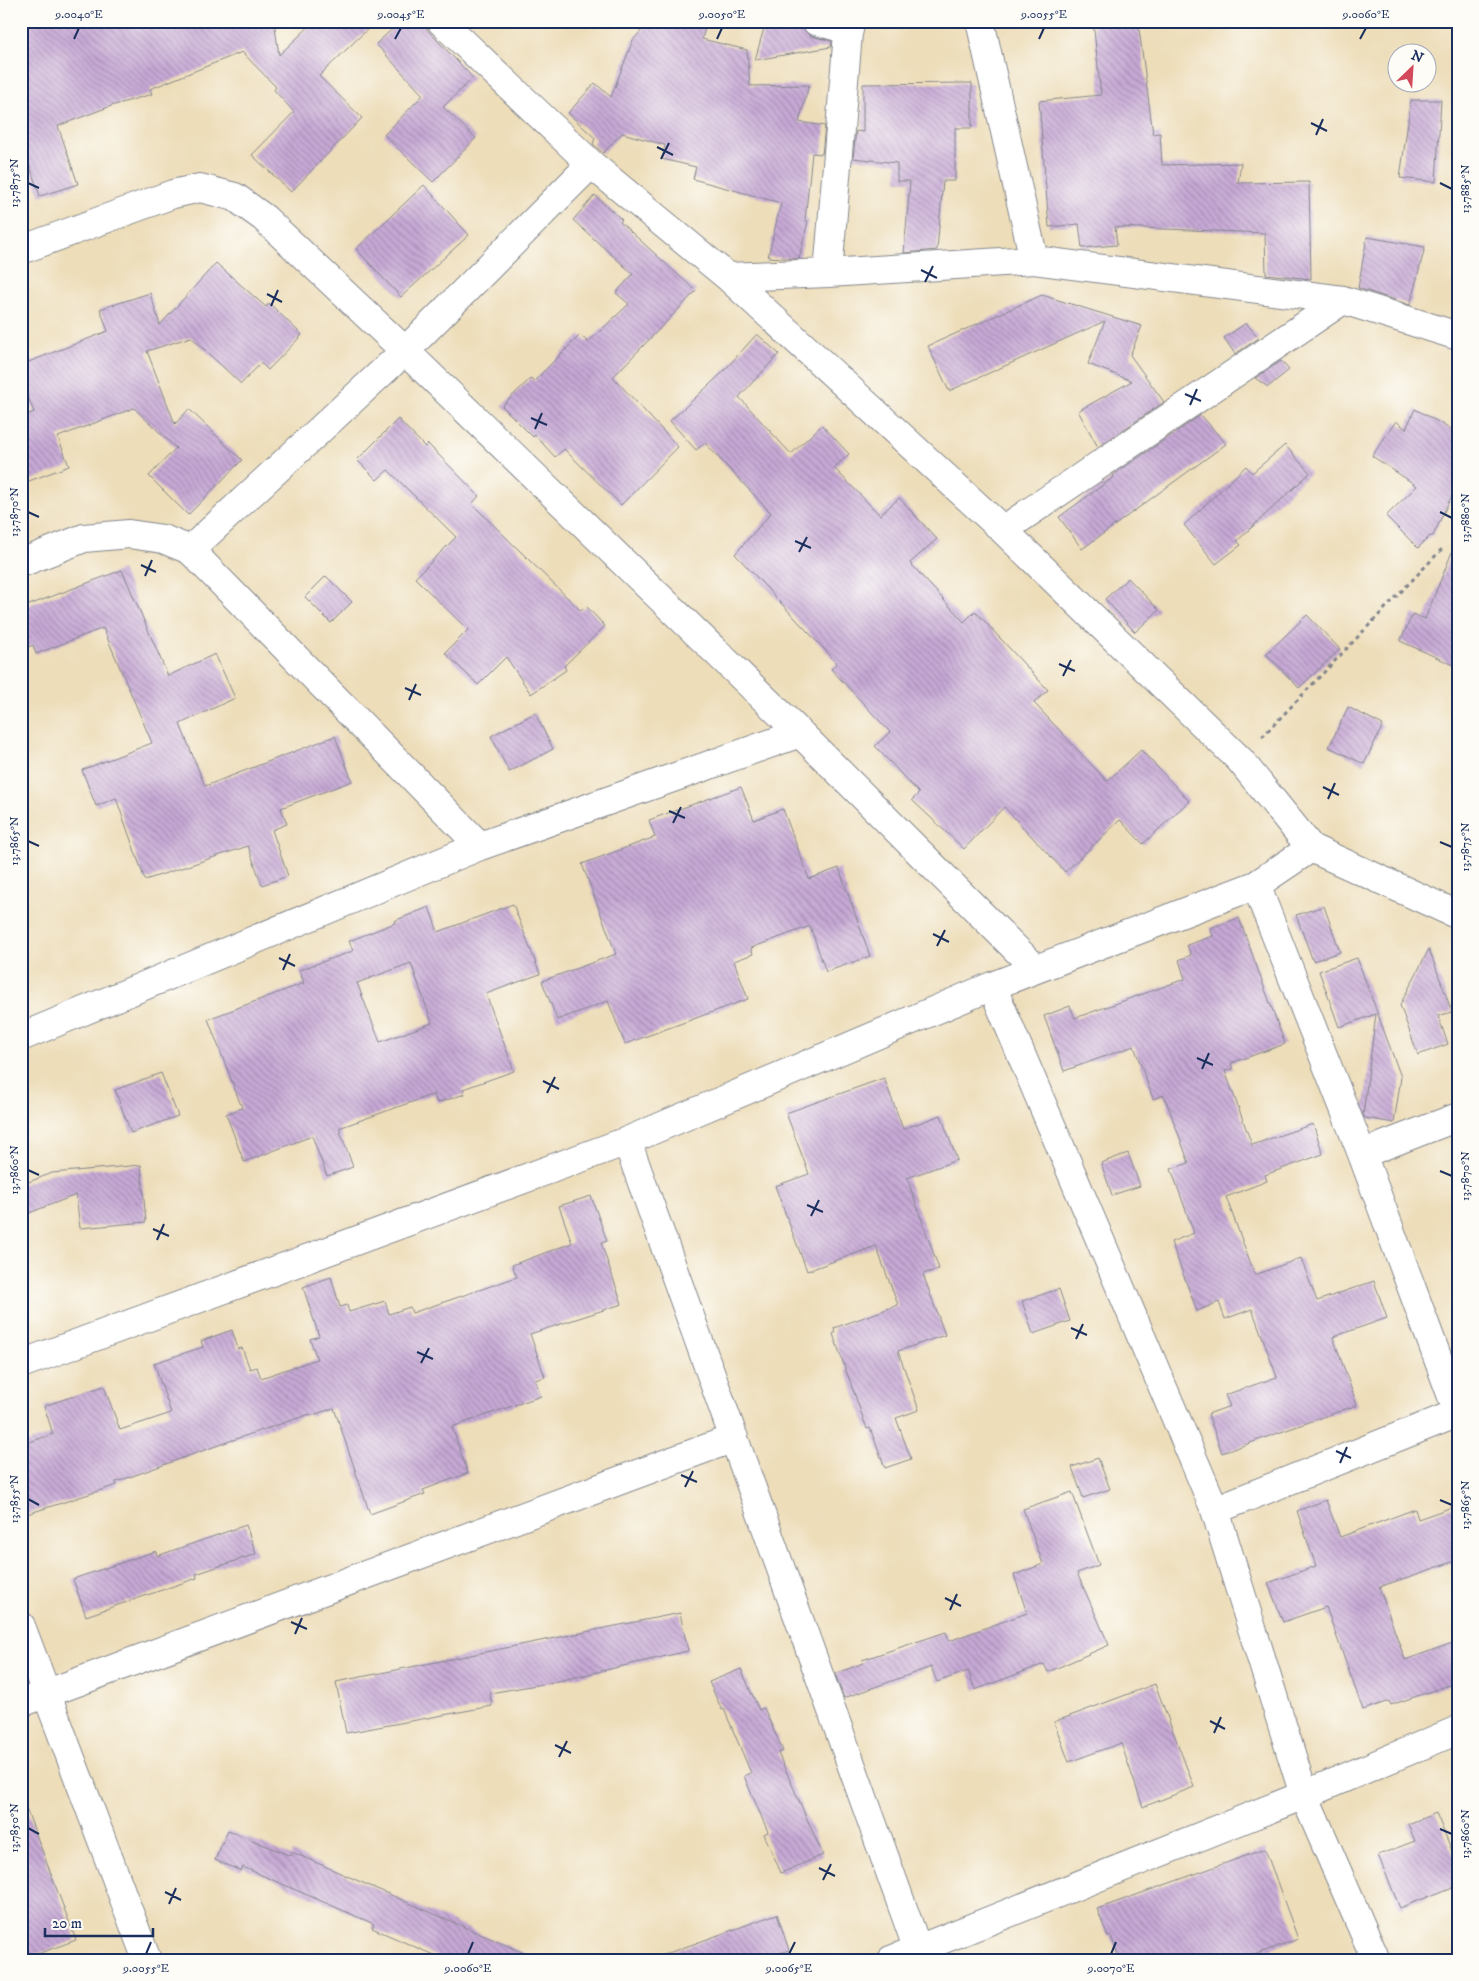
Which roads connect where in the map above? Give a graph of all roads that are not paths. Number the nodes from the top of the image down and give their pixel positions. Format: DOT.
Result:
graph roads {
  1 [pos="441,21"];
  2 [pos="816,21"];
  3 [pos="980,21"];
  4 [pos="849,26"];
  5 [pos="591,164"];
  6 [pos="21,250"];
  7 [pos="1034,260"];
  8 [pos="828,272"];
  9 [pos="728,277"];
  10 [pos="1343,300"];
  11 [pos="1458,336"];
  12 [pos="406,351"];
  13 [pos="1003,530"];
  14 [pos="190,550"];
  15 [pos="21,564"];
  16 [pos="800,733"];
  17 [pos="480,846"];
  18 [pos="1311,848"];
  19 [pos="1256,885"];
  20 [pos="1458,915"];
  21 [pos="1036,969"];
  22 [pos="992,986"];
  23 [pos="21,1037"];
  24 [pos="1458,1117"];
  25 [pos="627,1140"];
  26 [pos="1362,1154"];
  27 [pos="21,1364"];
  28 [pos="1458,1413"];
  29 [pos="734,1438"];
  30 [pos="1215,1510"];
  31 [pos="21,1626"];
  32 [pos="48,1693"];
  33 [pos="21,1703"];
  34 [pos="1458,1730"];
  35 [pos="1304,1795"];
  36 [pos="918,1950"];
  37 [pos="147,1960"];
  38 [pos="891,1960"];
  39 [pos="1376,1960"];
  1 -- 5 [label="street"];
  2 -- 4 [label="street"];
  3 -- 7 [label="street"];
  4 -- 8 [label="street"];
  5 -- 9 [label="street"];
  5 -- 12 [label="street"];
  6 -- 12 [label="street"];
  7 -- 8 [label="street"];
  7 -- 10 [label="street"];
  8 -- 9 [label="street"];
  9 -- 13 [label="street"];
  10 -- 11 [label="street"];
  10 -- 13 [label="street"];
  12 -- 14 [label="street"];
  12 -- 16 [label="street"];
  13 -- 18 [label="street"];
  14 -- 15 [label="street"];
  14 -- 17 [label="street"];
  16 -- 17 [label="street"];
  16 -- 21 [label="street"];
  17 -- 23 [label="street"];
  18 -- 19 [label="street"];
  18 -- 20 [label="street"];
  19 -- 21 [label="street"];
  19 -- 26 [label="street"];
  21 -- 22 [label="street"];
  22 -- 25 [label="street"];
  22 -- 30 [label="street"];
  24 -- 26 [label="street"];
  25 -- 27 [label="street"];
  25 -- 29 [label="street"];
  26 -- 28 [label="street"];
  28 -- 30 [label="street"];
  29 -- 32 [label="street"];
  29 -- 36 [label="street"];
  30 -- 35 [label="street"];
  31 -- 32 [label="street"];
  32 -- 33 [label="street"];
  32 -- 37 [label="street"];
  34 -- 35 [label="street"];
  35 -- 36 [label="street"];
  35 -- 39 [label="street"];
  36 -- 38 [label="street"];
}
